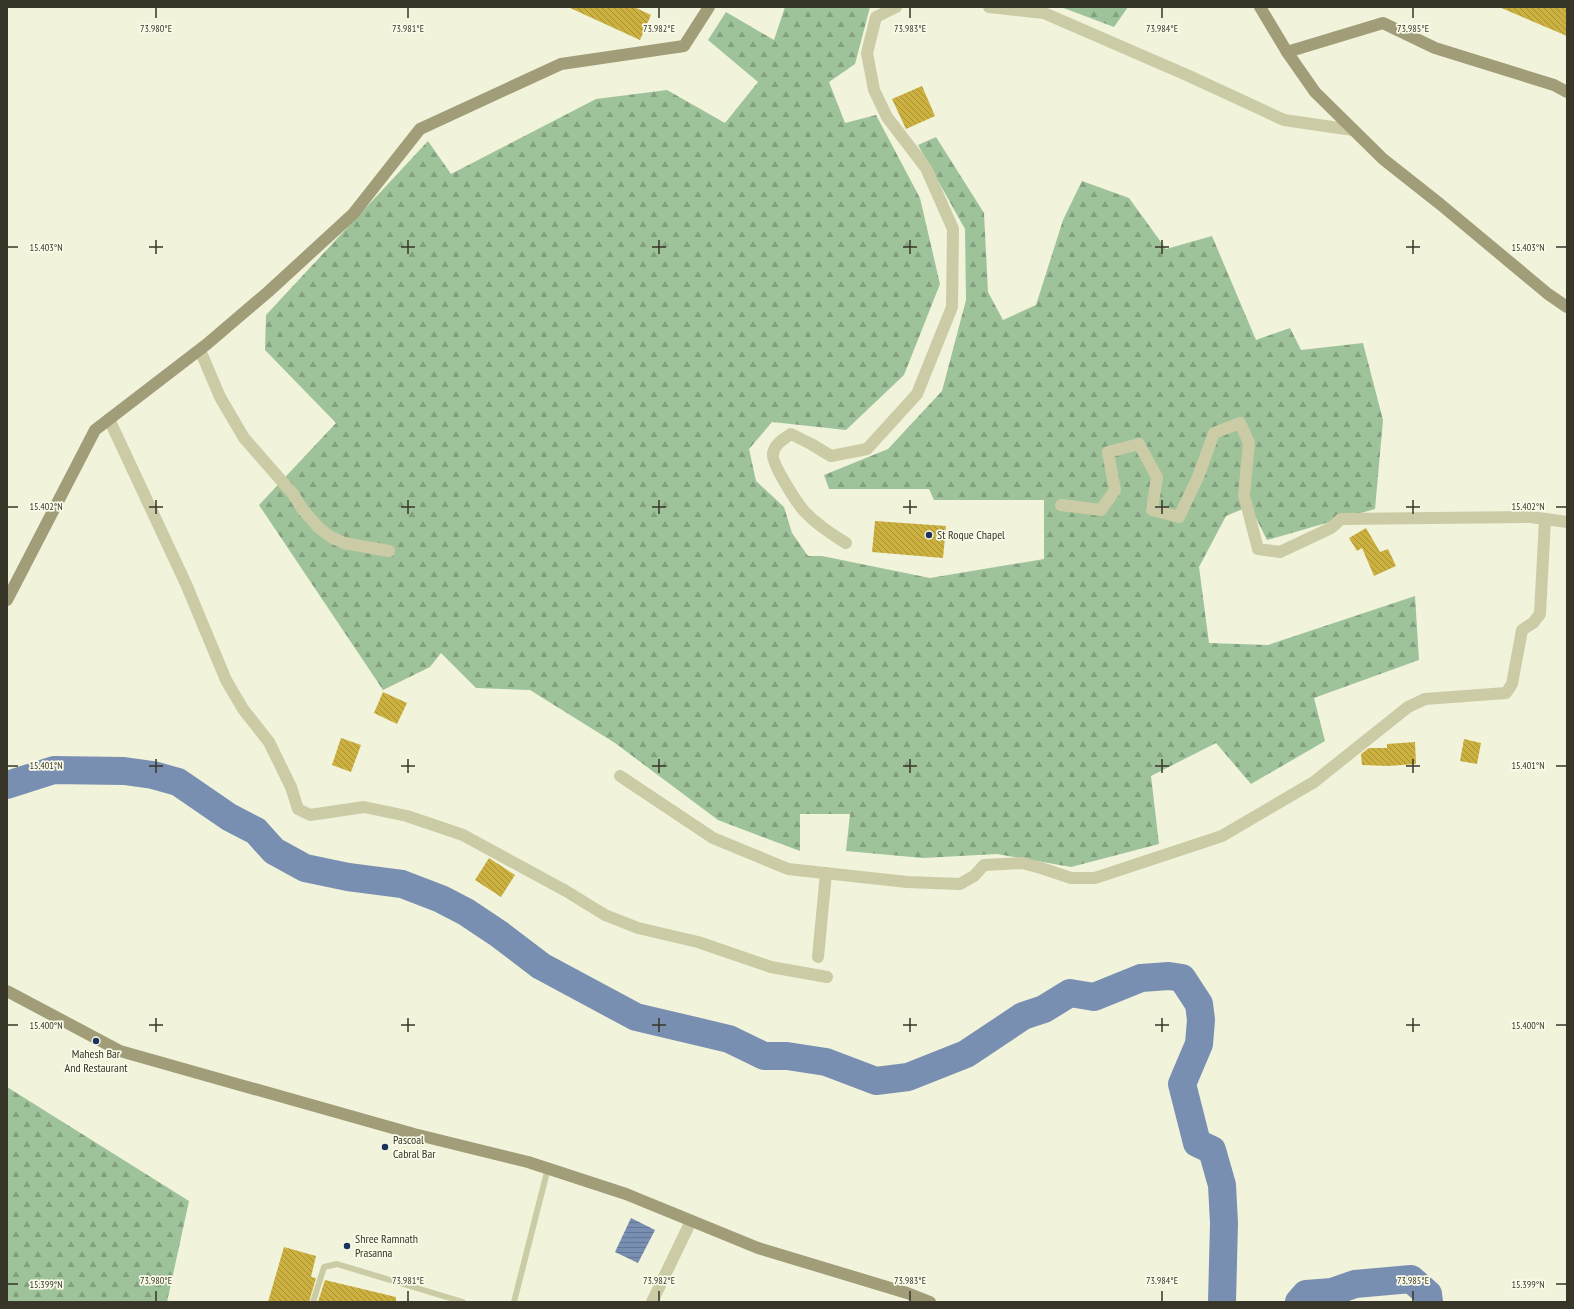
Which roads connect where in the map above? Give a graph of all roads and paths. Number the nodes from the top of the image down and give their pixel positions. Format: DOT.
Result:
graph roads {
  1 [pos="709,7"];
  2 [pos="896,7"];
  3 [pos="989,7"];
  4 [pos="1260,7"];
  5 [pos="1287,52"];
  6 [pos="1567,92"];
  7 [pos="1353,130"];
  8 [pos="1567,307"];
  9 [pos="200,350"];
  10 [pos="109,419"];
  11 [pos="1061,505"];
  12 [pos="1546,519"];
  13 [pos="1567,522"];
  14 [pos="846,543"];
  15 [pos="389,551"];
  16 [pos="7,600"];
  17 [pos="620,776"];
  18 [pos="826,873"];
  19 [pos="818,957"];
  20 [pos="827,977"];
  21 [pos="7,991"];
  22 [pos="548,1168"];
  23 [pos="692,1221"];
  24 [pos="313,1302"];
  25 [pos="463,1302"];
  26 [pos="514,1302"];
  27 [pos="652,1302"];
  28 [pos="930,1302"];
  1 -- 9 [label="street"];
  2 -- 14 [label="street"];
  3 -- 7 [label="street"];
  4 -- 5 [label="street"];
  5 -- 6 [label="street"];
  5 -- 7 [label="street"];
  7 -- 8 [label="street"];
  9 -- 10 [label="street"];
  9 -- 15 [label="street"];
  10 -- 16 [label="street"];
  10 -- 20 [label="street"];
  11 -- 12 [label="street"];
  12 -- 13 [label="street"];
  12 -- 18 [label="street"];
  17 -- 18 [label="street"];
  18 -- 19 [label="street"];
  21 -- 22 [label="street"];
  22 -- 23 [label="street"];
  22 -- 26 [label="lane"];
  23 -- 27 [label="street"];
  23 -- 28 [label="street"];
  24 -- 25 [label="lane"];
}
